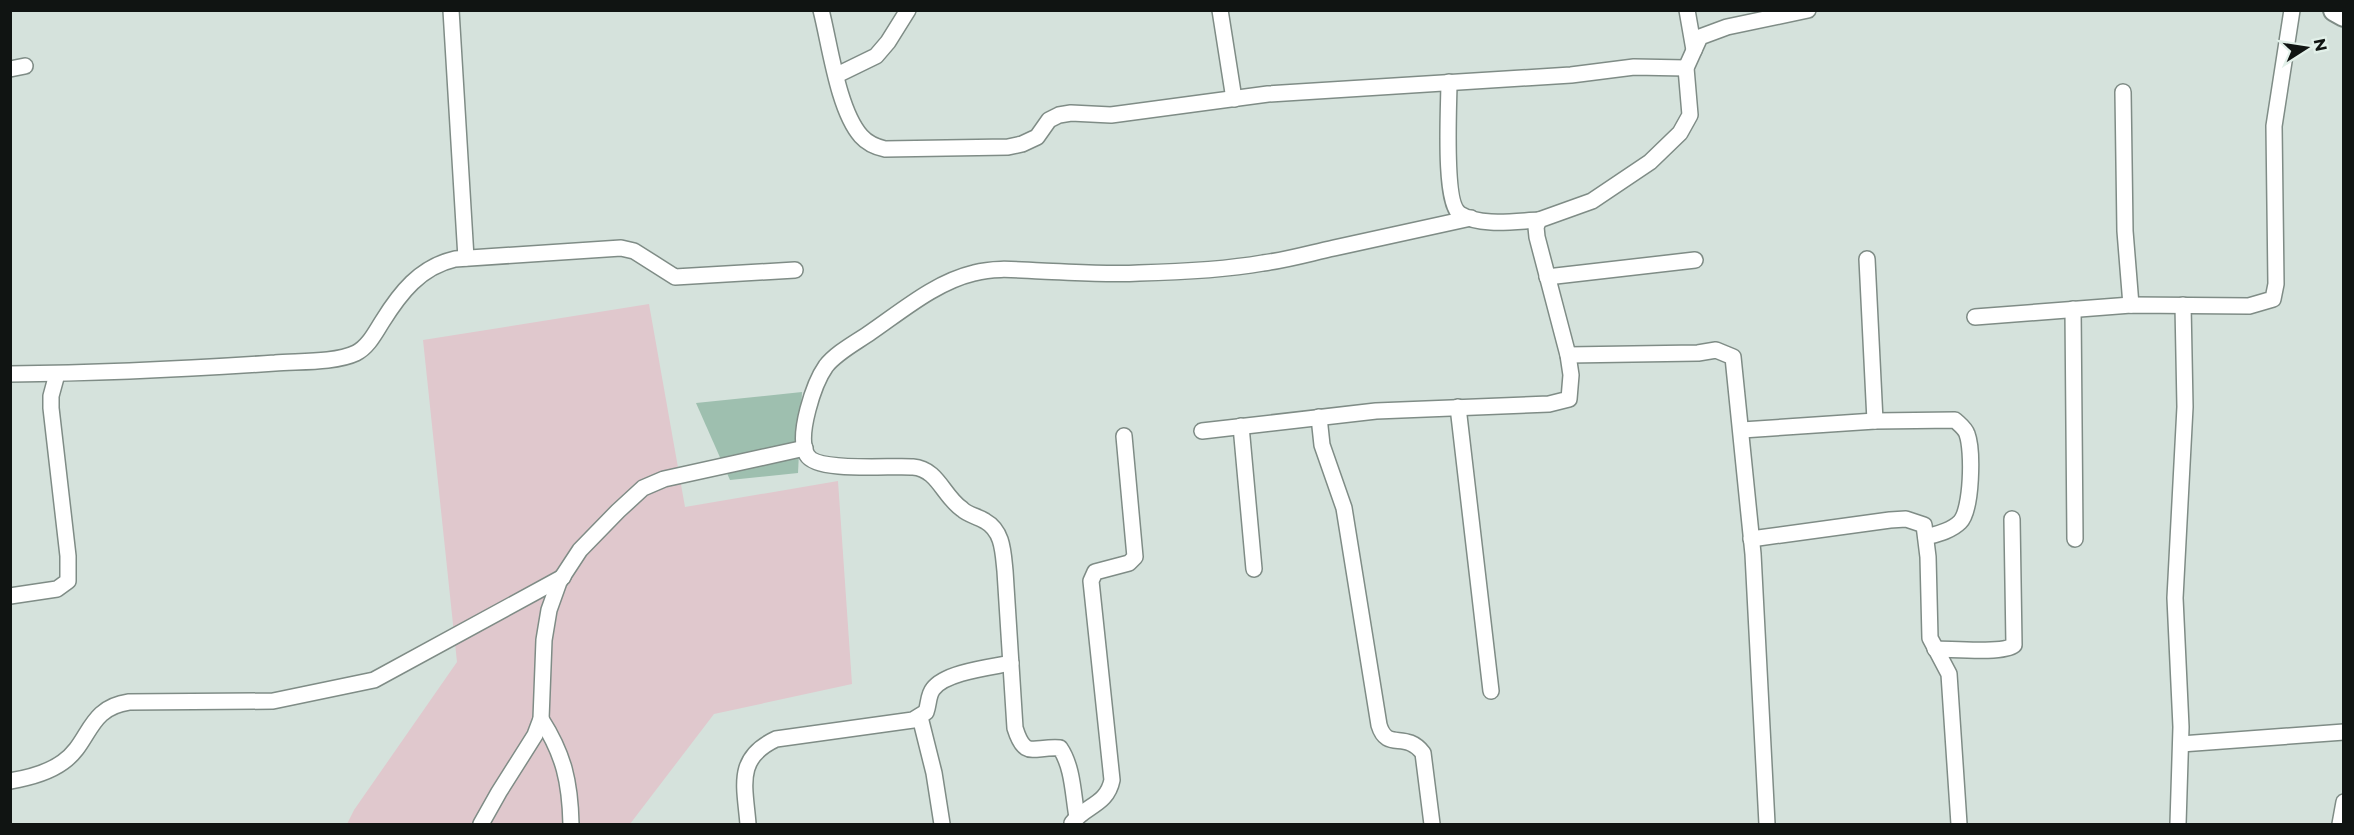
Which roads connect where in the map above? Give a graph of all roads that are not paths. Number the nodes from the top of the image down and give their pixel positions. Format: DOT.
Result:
graph roads {
  1 [pos="451,10"];
  2 [pos="821,10"];
  3 [pos="908,10"];
  4 [pos="1220,10"];
  5 [pos="1687,10"];
  6 [pos="1808,10"];
  7 [pos="2292,10"];
  8 [pos="2335,10"];
  9 [pos="2343,15"];
  10 [pos="1694,50"];
  11 [pos="1686,68"];
  12 [pos="837,75"];
  13 [pos="1449,82"];
  14 [pos="2123,92"];
  15 [pos="1234,99"];
  16 [pos="1471,218"];
  17 [pos="1539,220"];
  18 [pos="466,258"];
  19 [pos="1867,259"];
  20 [pos="1695,260"];
  21 [pos="795,270"];
  22 [pos="1547,277"];
  23 [pos="2131,305"];
  24 [pos="2183,305"];
  25 [pos="2073,309"];
  26 [pos="1975,317"];
  27 [pos="1569,355"];
  28 [pos="10,374"];
  29 [pos="57,374"];
  30 [pos="1458,407"];
  31 [pos="1318,417"];
  32 [pos="1875,421"];
  33 [pos="1241,426"];
  34 [pos="1742,430"];
  35 [pos="1202,431"];
  36 [pos="1124,436"];
  37 [pos="805,448"];
  38 [pos="2012,519"];
  39 [pos="1926,537"];
  40 [pos="1751,538"];
  41 [pos="2075,539"];
  42 [pos="1254,569"];
  43 [pos="563,577"];
  44 [pos="10,596"];
  45 [pos="1935,649"];
  46 [pos="1011,663"];
  47 [pos="1491,691"];
  48 [pos="920,717"];
  49 [pos="541,719"];
  50 [pos="2343,732"];
  51 [pos="2181,744"];
  52 [pos="10,782"];
  53 [pos="2343,802"];
  54 [pos="1074,821"];
  55 [pos="481,825"];
  56 [pos="571,825"];
  57 [pos="748,825"];
  58 [pos="942,825"];
  59 [pos="1432,825"];
  60 [pos="1767,825"];
  61 [pos="1959,825"];
  62 [pos="2178,825"];
  63 [pos="2340,825"];
  1 -- 18 [label="street"];
  2 -- 12 [label="street"];
  3 -- 12 [label="street"];
  4 -- 15 [label="street"];
  5 -- 10 [label="street"];
  6 -- 10 [label="street"];
  7 -- 24 [label="street"];
  8 -- 9 [label="street"];
  10 -- 11 [label="street"];
  11 -- 13 [label="street"];
  11 -- 17 [label="street"];
  12 -- 15 [label="street"];
  13 -- 15 [label="street"];
  13 -- 16 [label="street"];
  14 -- 23 [label="street"];
  16 -- 17 [label="street"];
  16 -- 37 [label="street"];
  17 -- 22 [label="street"];
  18 -- 21 [label="street"];
  18 -- 29 [label="street"];
  19 -- 32 [label="street"];
  20 -- 22 [label="street"];
  22 -- 27 [label="street"];
  23 -- 24 [label="street"];
  23 -- 25 [label="street"];
  24 -- 51 [label="street"];
  25 -- 26 [label="street"];
  25 -- 41 [label="street"];
  27 -- 30 [label="street"];
  27 -- 34 [label="street"];
  28 -- 29 [label="street"];
  29 -- 44 [label="street"];
  30 -- 31 [label="street"];
  30 -- 47 [label="street"];
  31 -- 33 [label="street"];
  31 -- 59 [label="street"];
  32 -- 34 [label="street"];
  32 -- 39 [label="street"];
  33 -- 35 [label="street"];
  33 -- 42 [label="street"];
  34 -- 40 [label="street"];
  36 -- 54 [label="street"];
  37 -- 43 [label="street"];
  37 -- 46 [label="street"];
  38 -- 45 [label="street"];
  39 -- 40 [label="street"];
  39 -- 45 [label="street"];
  40 -- 60 [label="street"];
  43 -- 49 [label="street"];
  43 -- 52 [label="street"];
  45 -- 61 [label="street"];
  46 -- 48 [label="street"];
  46 -- 54 [label="street"];
  48 -- 57 [label="street"];
  48 -- 58 [label="street"];
  49 -- 55 [label="street"];
  49 -- 56 [label="street"];
  50 -- 51 [label="street"];
  51 -- 62 [label="street"];
  53 -- 63 [label="street"];
}
